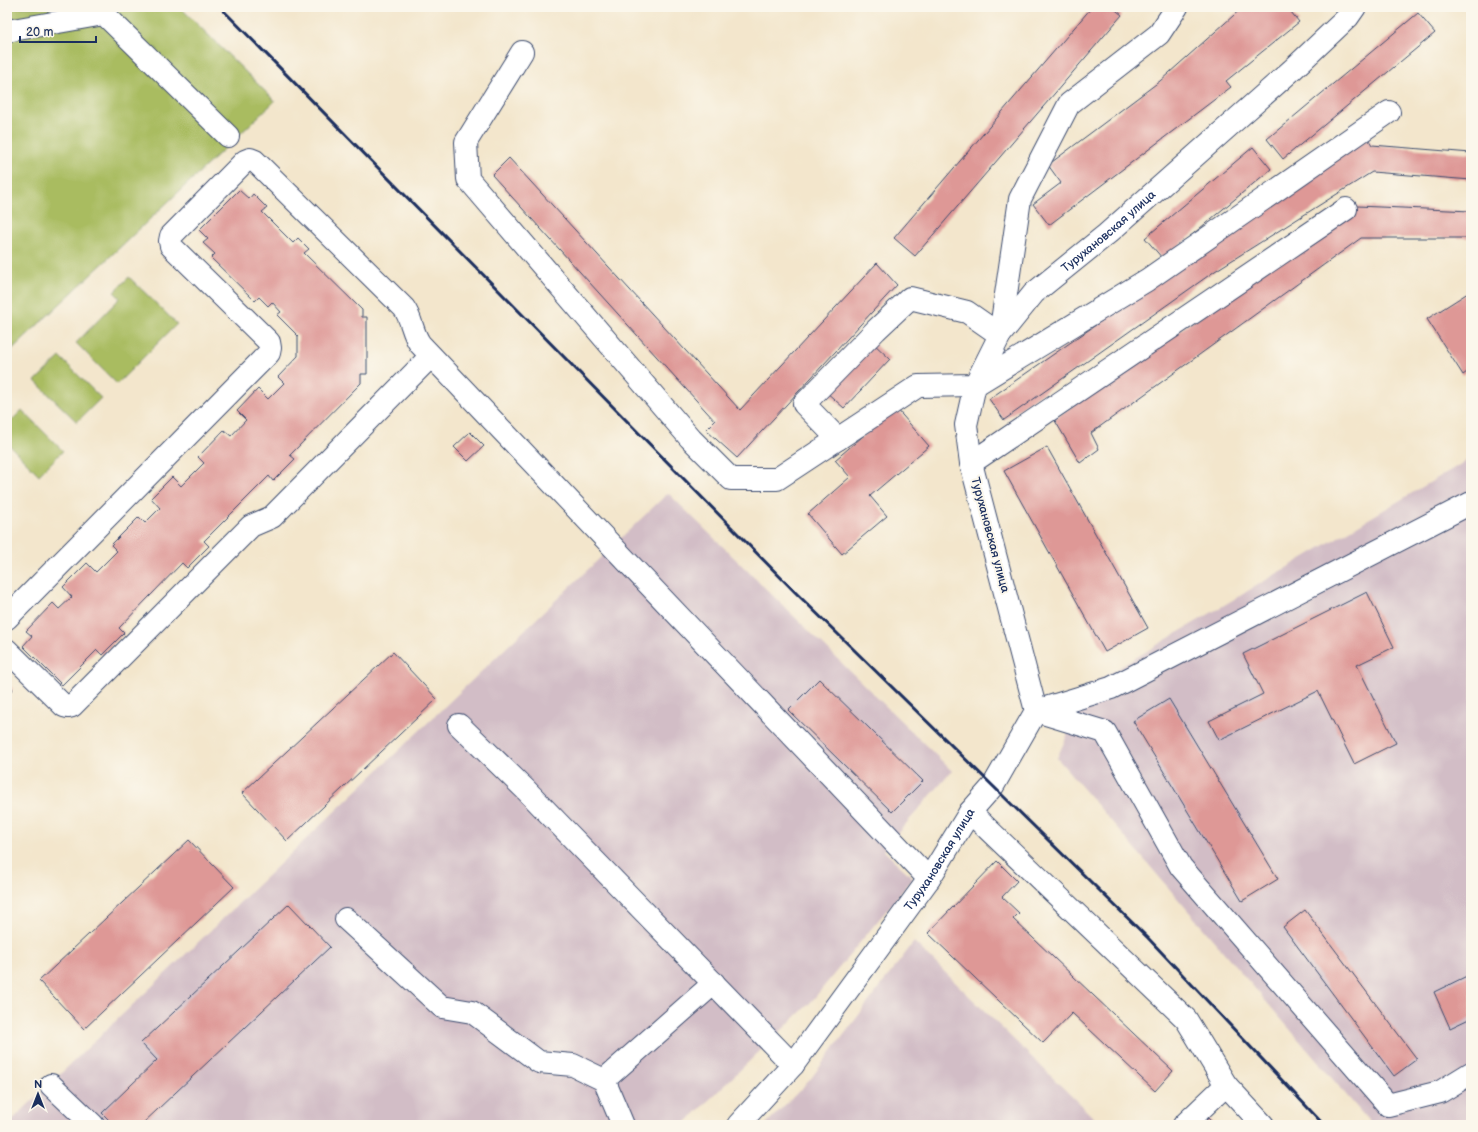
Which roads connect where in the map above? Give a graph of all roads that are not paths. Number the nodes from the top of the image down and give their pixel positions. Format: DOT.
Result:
graph roads {
  1 [pos="1177,7"];
  2 [pos="1355,7"];
  3 [pos="7,31"];
  4 [pos="522,52"];
  5 [pos="1389,112"];
  6 [pos="228,136"];
  7 [pos="1346,209"];
  8 [pos="1000,335"];
  9 [pos="431,356"];
  10 [pos="975,385"];
  11 [pos="838,439"];
  12 [pos="971,463"];
  13 [pos="1471,504"];
  14 [pos="7,618"];
  15 [pos="7,650"];
  16 [pos="1036,711"];
  17 [pos="459,725"];
  18 [pos="970,812"];
  19 [pos="929,879"];
  20 [pos="346,918"];
  21 [pos="714,983"];
  22 [pos="793,1065"];
  23 [pos="1471,1073"];
  24 [pos="604,1080"];
  25 [pos="51,1085"];
  26 [pos="1226,1085"];
  27 [pos="93,1125"];
  28 [pos="623,1125"];
  29 [pos="738,1125"];
  30 [pos="1184,1125"];
  31 [pos="1263,1125"];
  1 -- 8 [label="street"];
  2 -- 8 [label="street, Турухановская улица"];
  3 -- 6 [label="street"];
  4 -- 11 [label="street"];
  5 -- 10 [label="street"];
  7 -- 12 [label="street"];
  8 -- 10 [label="street, Турухановская улица"];
  8 -- 11 [label="street"];
  9 -- 14 [label="street"];
  9 -- 15 [label="street"];
  9 -- 19 [label="street"];
  10 -- 11 [label="street"];
  10 -- 12 [label="street, Турухановская улица"];
  12 -- 16 [label="street, Турухановская улица"];
  13 -- 16 [label="street"];
  16 -- 18 [label="street, Турухановская улица"];
  16 -- 23 [label="street"];
  17 -- 21 [label="street"];
  18 -- 19 [label="street, Турухановская улица"];
  18 -- 26 [label="street"];
  19 -- 22 [label="street, Турухановская улица"];
  20 -- 24 [label="street"];
  21 -- 22 [label="street"];
  21 -- 24 [label="street"];
  22 -- 29 [label="street, Турухановская улица"];
  24 -- 28 [label="street"];
  25 -- 27 [label="street"];
  26 -- 30 [label="street"];
  26 -- 31 [label="street"];
}
